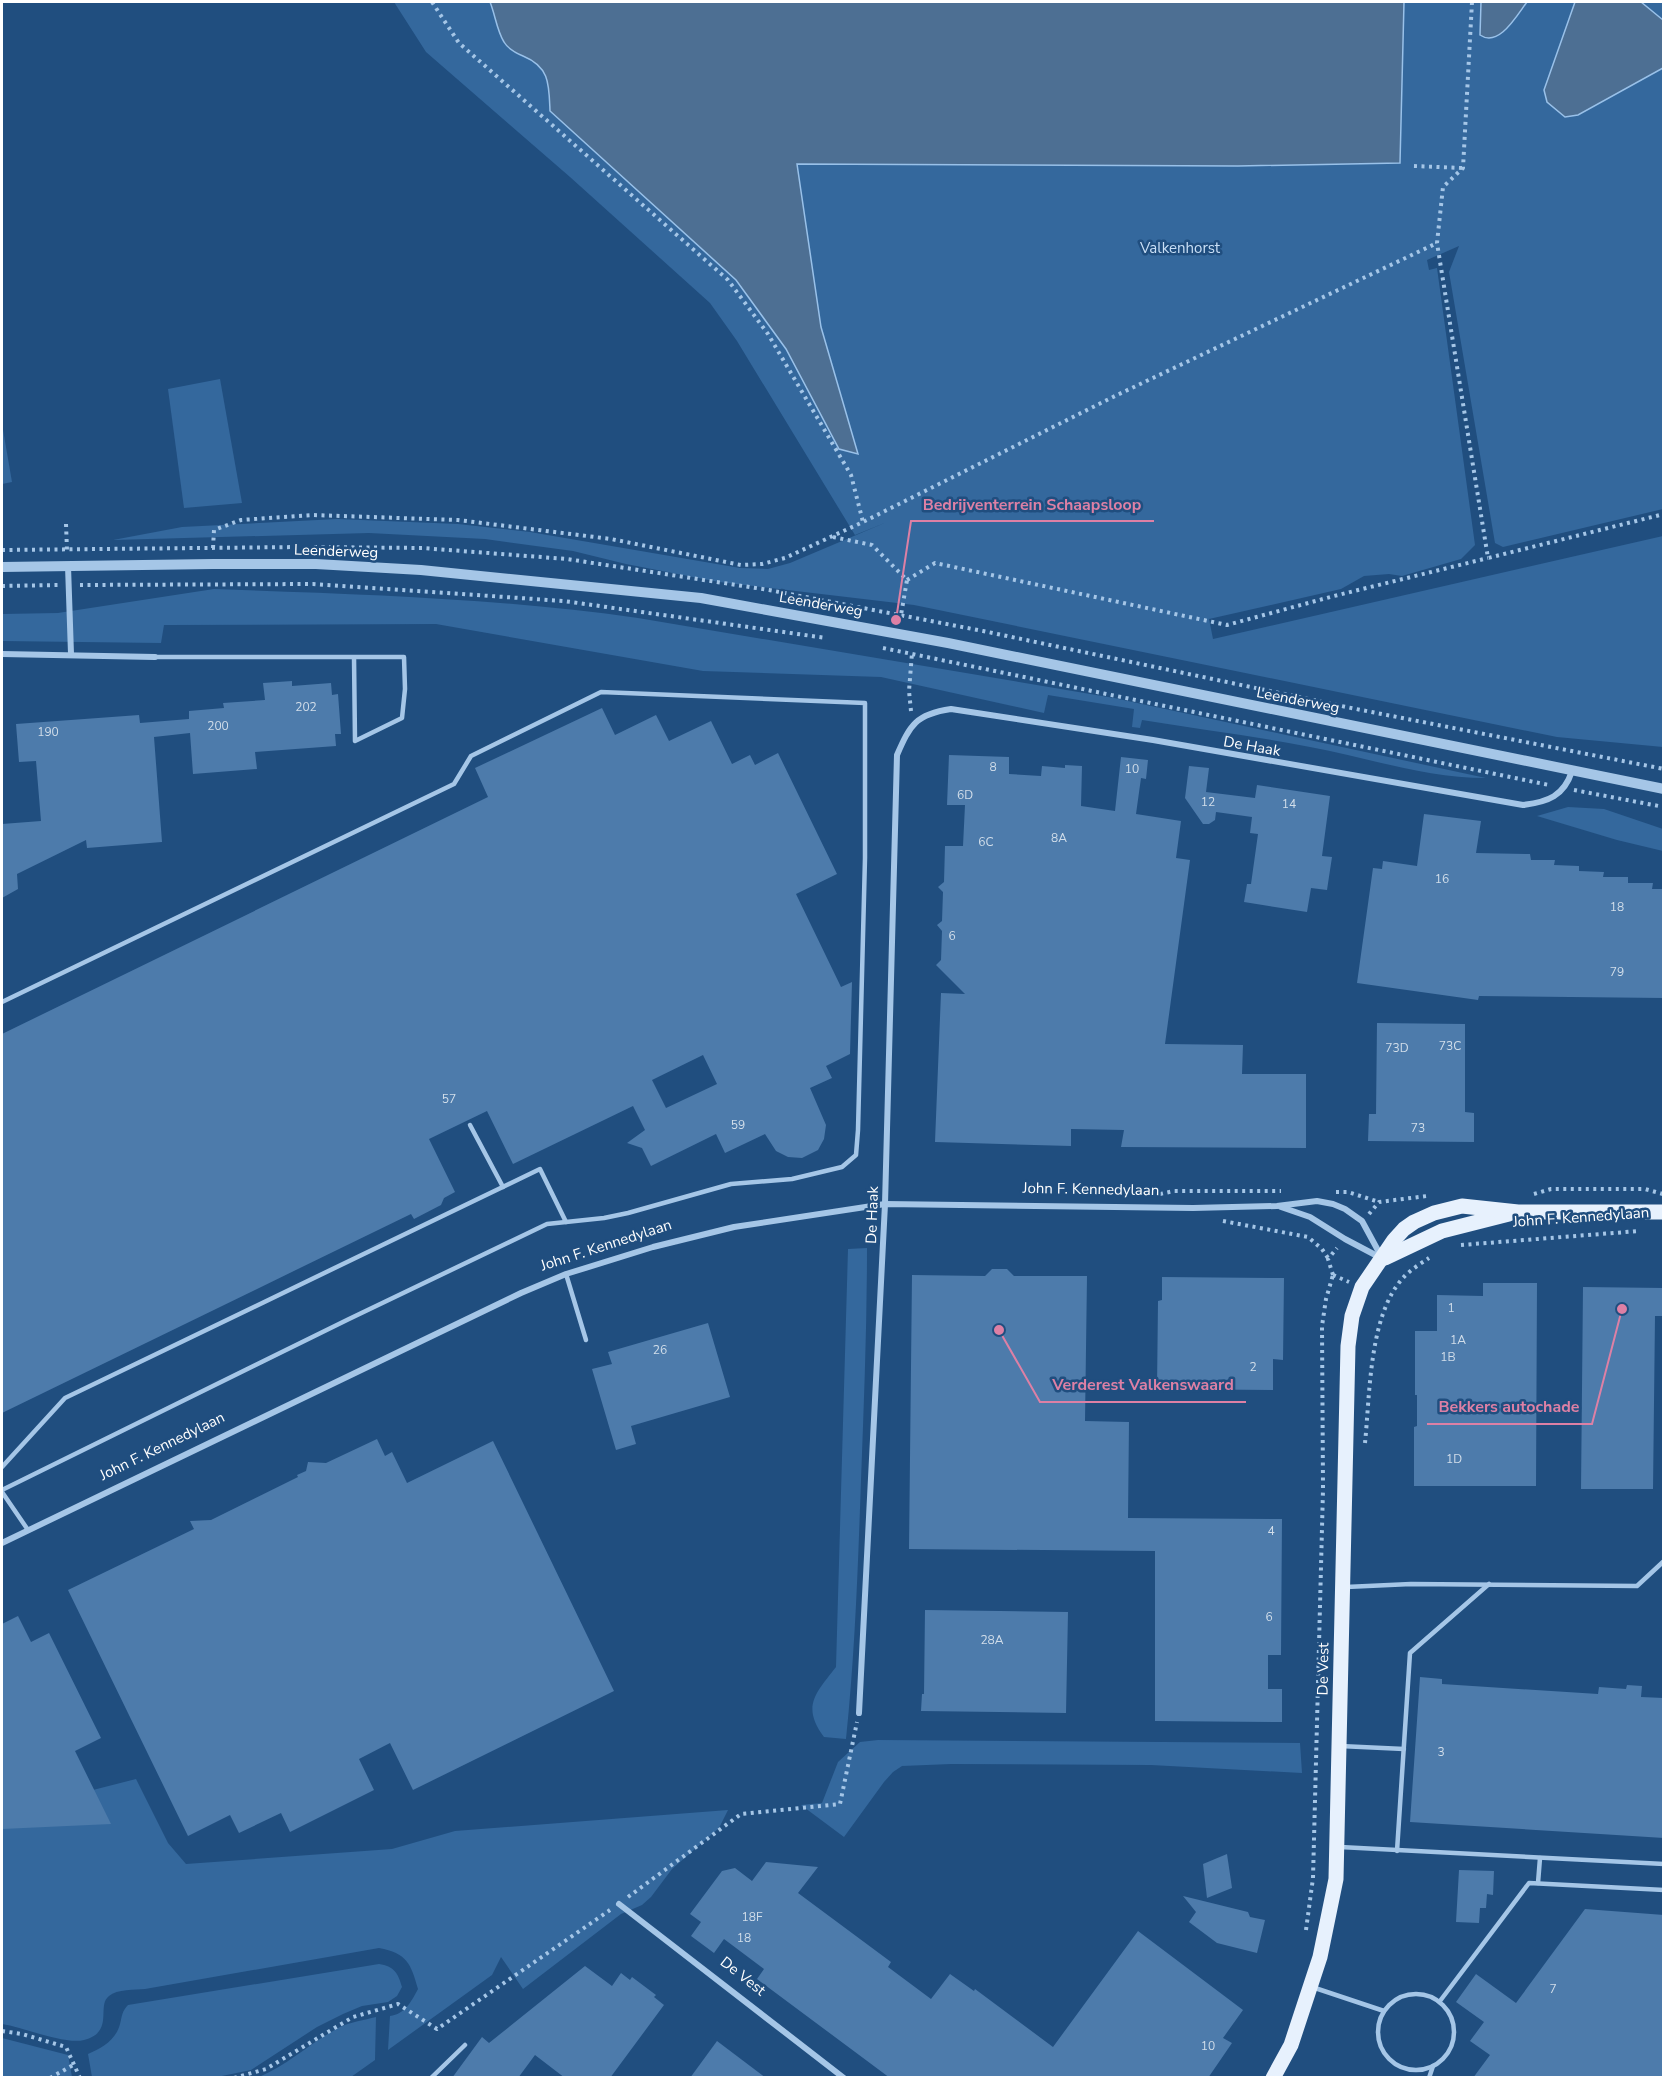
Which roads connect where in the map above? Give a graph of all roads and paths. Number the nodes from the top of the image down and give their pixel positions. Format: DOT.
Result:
graph roads {
  1 [pos="432,2"];
  2 [pos="1472,2"];
  3 [pos="1414,166"];
  4 [pos="1463,168"];
  5 [pos="1437,243"];
  6 [pos="1664,513"];
  7 [pos="863,522"];
  8 [pos="66,524"];
  9 [pos="832,536"];
  10 [pos="67,549"];
  11 [pos="2,550"];
  12 [pos="1488,558"];
  13 [pos="68,566"];
  14 [pos="2,567"];
  15 [pos="907,580"];
  16 [pos="68,585"];
  17 [pos="2,586"];
  18 [pos="901,615"];
  19 [pos="916,618"];
  20 [pos="914,637"];
  21 [pos="829,638"];
  22 [pos="880,647"];
  23 [pos="2,654"];
  24 [pos="72,654"];
  25 [pos="912,654"];
  26 [pos="155,657"];
  27 [pos="354,657"];
  28 [pos="915,723"];
  29 [pos="1572,771"];
  30 [pos="1565,788"];
  31 [pos="1664,789"];
  32 [pos="1664,807"];
  33 [pos="2,1002"];
  34 [pos="470,1125"];
  35 [pos="502,1187"];
  36 [pos="1523,1194"];
  37 [pos="1664,1194"];
  38 [pos="1434,1195"];
  39 [pos="1402,1200"];
  40 [pos="885,1204"];
  41 [pos="1277,1206"];
  42 [pos="1192,1208"];
  43 [pos="1664,1212"];
  44 [pos="566,1222"];
  45 [pos="1642,1231"];
  46 [pos="1458,1246"];
  47 [pos="1432,1255"];
  48 [pos="1328,1259"];
  49 [pos="1383,1259"];
  50 [pos="566,1274"];
  51 [pos="1333,1275"];
  52 [pos="1390,1297"];
  53 [pos="586,1340"];
  54 [pos="2,1467"];
  55 [pos="2,1491"];
  56 [pos="28,1530"];
  57 [pos="2,1543"];
  58 [pos="1664,1561"];
  59 [pos="1489,1584"];
  60 [pos="1343,1587"];
  61 [pos="859,1713"];
  62 [pos="1339,1746"];
  63 [pos="1404,1749"];
  64 [pos="1337,1847"];
  65 [pos="1397,1851"];
  66 [pos="1540,1858"];
  67 [pos="1664,1864"];
  68 [pos="1539,1883"];
  69 [pos="1664,1890"];
  70 [pos="619,1904"];
  71 [pos="1306,1931"];
  72 [pos="1310,1987"];
  73 [pos="1440,2001"];
  74 [pos="1384,2010"];
  75 [pos="2,2031"];
  76 [pos="465,2045"];
  77 [pos="75,2064"];
  78 [pos="1433,2066"];
  79 [pos="50,2078"];
  80 [pos="80,2078"];
  81 [pos="234,2078"];
  82 [pos="430,2078"];
  83 [pos="844,2078"];
  84 [pos="1273,2078"];
  85 [pos="1429,2078"];
  1 -- 7 [label="path"];
  2 -- 4 [label="path"];
  3 -- 4 [label="path"];
  4 -- 5 [label="path"];
  5 -- 7 [label="path"];
  5 -- 12 [label="path"];
  6 -- 12 [label="path"];
  7 -- 9 [label="path"];
  8 -- 10 [label="path"];
  9 -- 10 [label="path"];
  9 -- 15 [label="path"];
  10 -- 11 [label="path"];
  10 -- 13 [label="path"];
  12 -- 15 [label="path"];
  13 -- 14 [label="street, Leenderweg"];
  13 -- 16 [label="street"];
  13 -- 20 [label="street, Leenderweg"];
  15 -- 18 [label="path"];
  16 -- 17 [label="path"];
  16 -- 21 [label="path"];
  16 -- 24 [label="street"];
  19 -- 20 [label="path"];
  20 -- 25 [label="path"];
  20 -- 29 [label="street, Leenderweg"];
  22 -- 25 [label="path"];
  23 -- 24 [label="street"];
  24 -- 26 [label="street"];
  25 -- 28 [label="path"];
  25 -- 30 [label="path"];
  26 -- 27 [label="lane"];
  27 -- 27 [label="lane"];
  28 -- 30 [label="street, De Haak"];
  28 -- 40 [label="street, De Haak"];
  29 -- 30 [label="street"];
  29 -- 31 [label="street, Leenderweg"];
  30 -- 32 [label="path"];
  33 -- 44 [label="lane"];
  34 -- 35 [label="lane"];
  35 -- 44 [label="lane"];
  35 -- 54 [label="lane"];
  36 -- 37 [label="path, John F. Kennedylaan"];
  38 -- 39 [label="path"];
  40 -- 42 [label="street, John F. Kennedylaan"];
  40 -- 50 [label="street, John F. Kennedylaan"];
  40 -- 61 [label="street, De Haak"];
  41 -- 42 [label="street, John F. Kennedylaan"];
  41 -- 49 [label="street, John F. Kennedylaan"];
  41 -- 49 [label="street, John F. Kennedylaan"];
  42 -- 48 [label="path"];
  43 -- 49 [label="main road, John F. Kennedylaan"];
  44 -- 55 [label="lane"];
  45 -- 46 [label="path, John F. Kennedylaan"];
  47 -- 52 [label="path"];
  49 -- 60 [label="main road, De Vest"];
  50 -- 53 [label="lane"];
  50 -- 56 [label="street, John F. Kennedylaan"];
  51 -- 71 [label="path, De Vest"];
  55 -- 56 [label="lane"];
  56 -- 57 [label="street, John F. Kennedylaan"];
  58 -- 59 [label="lane"];
  59 -- 60 [label="lane"];
  59 -- 63 [label="lane"];
  60 -- 62 [label="main road, De Vest"];
  61 -- 70 [label="path"];
  62 -- 63 [label="lane"];
  62 -- 64 [label="main road, De Vest"];
  63 -- 65 [label="lane"];
  64 -- 65 [label="lane"];
  64 -- 72 [label="main road, De Vest"];
  65 -- 66 [label="lane"];
  66 -- 67 [label="lane"];
  66 -- 68 [label="lane"];
  68 -- 69 [label="lane"];
  68 -- 73 [label="lane"];
  70 -- 81 [label="path"];
  70 -- 83 [label="street, De Vest"];
  72 -- 74 [label="lane"];
  72 -- 84 [label="main road, De Vest"];
  73 -- 74 [label="lane"];
  73 -- 78 [label="lane"];
  74 -- 78 [label="lane"];
  75 -- 77 [label="path"];
  76 -- 82 [label="lane"];
  77 -- 79 [label="path"];
  77 -- 80 [label="path"];
  78 -- 85 [label="lane"];
}
